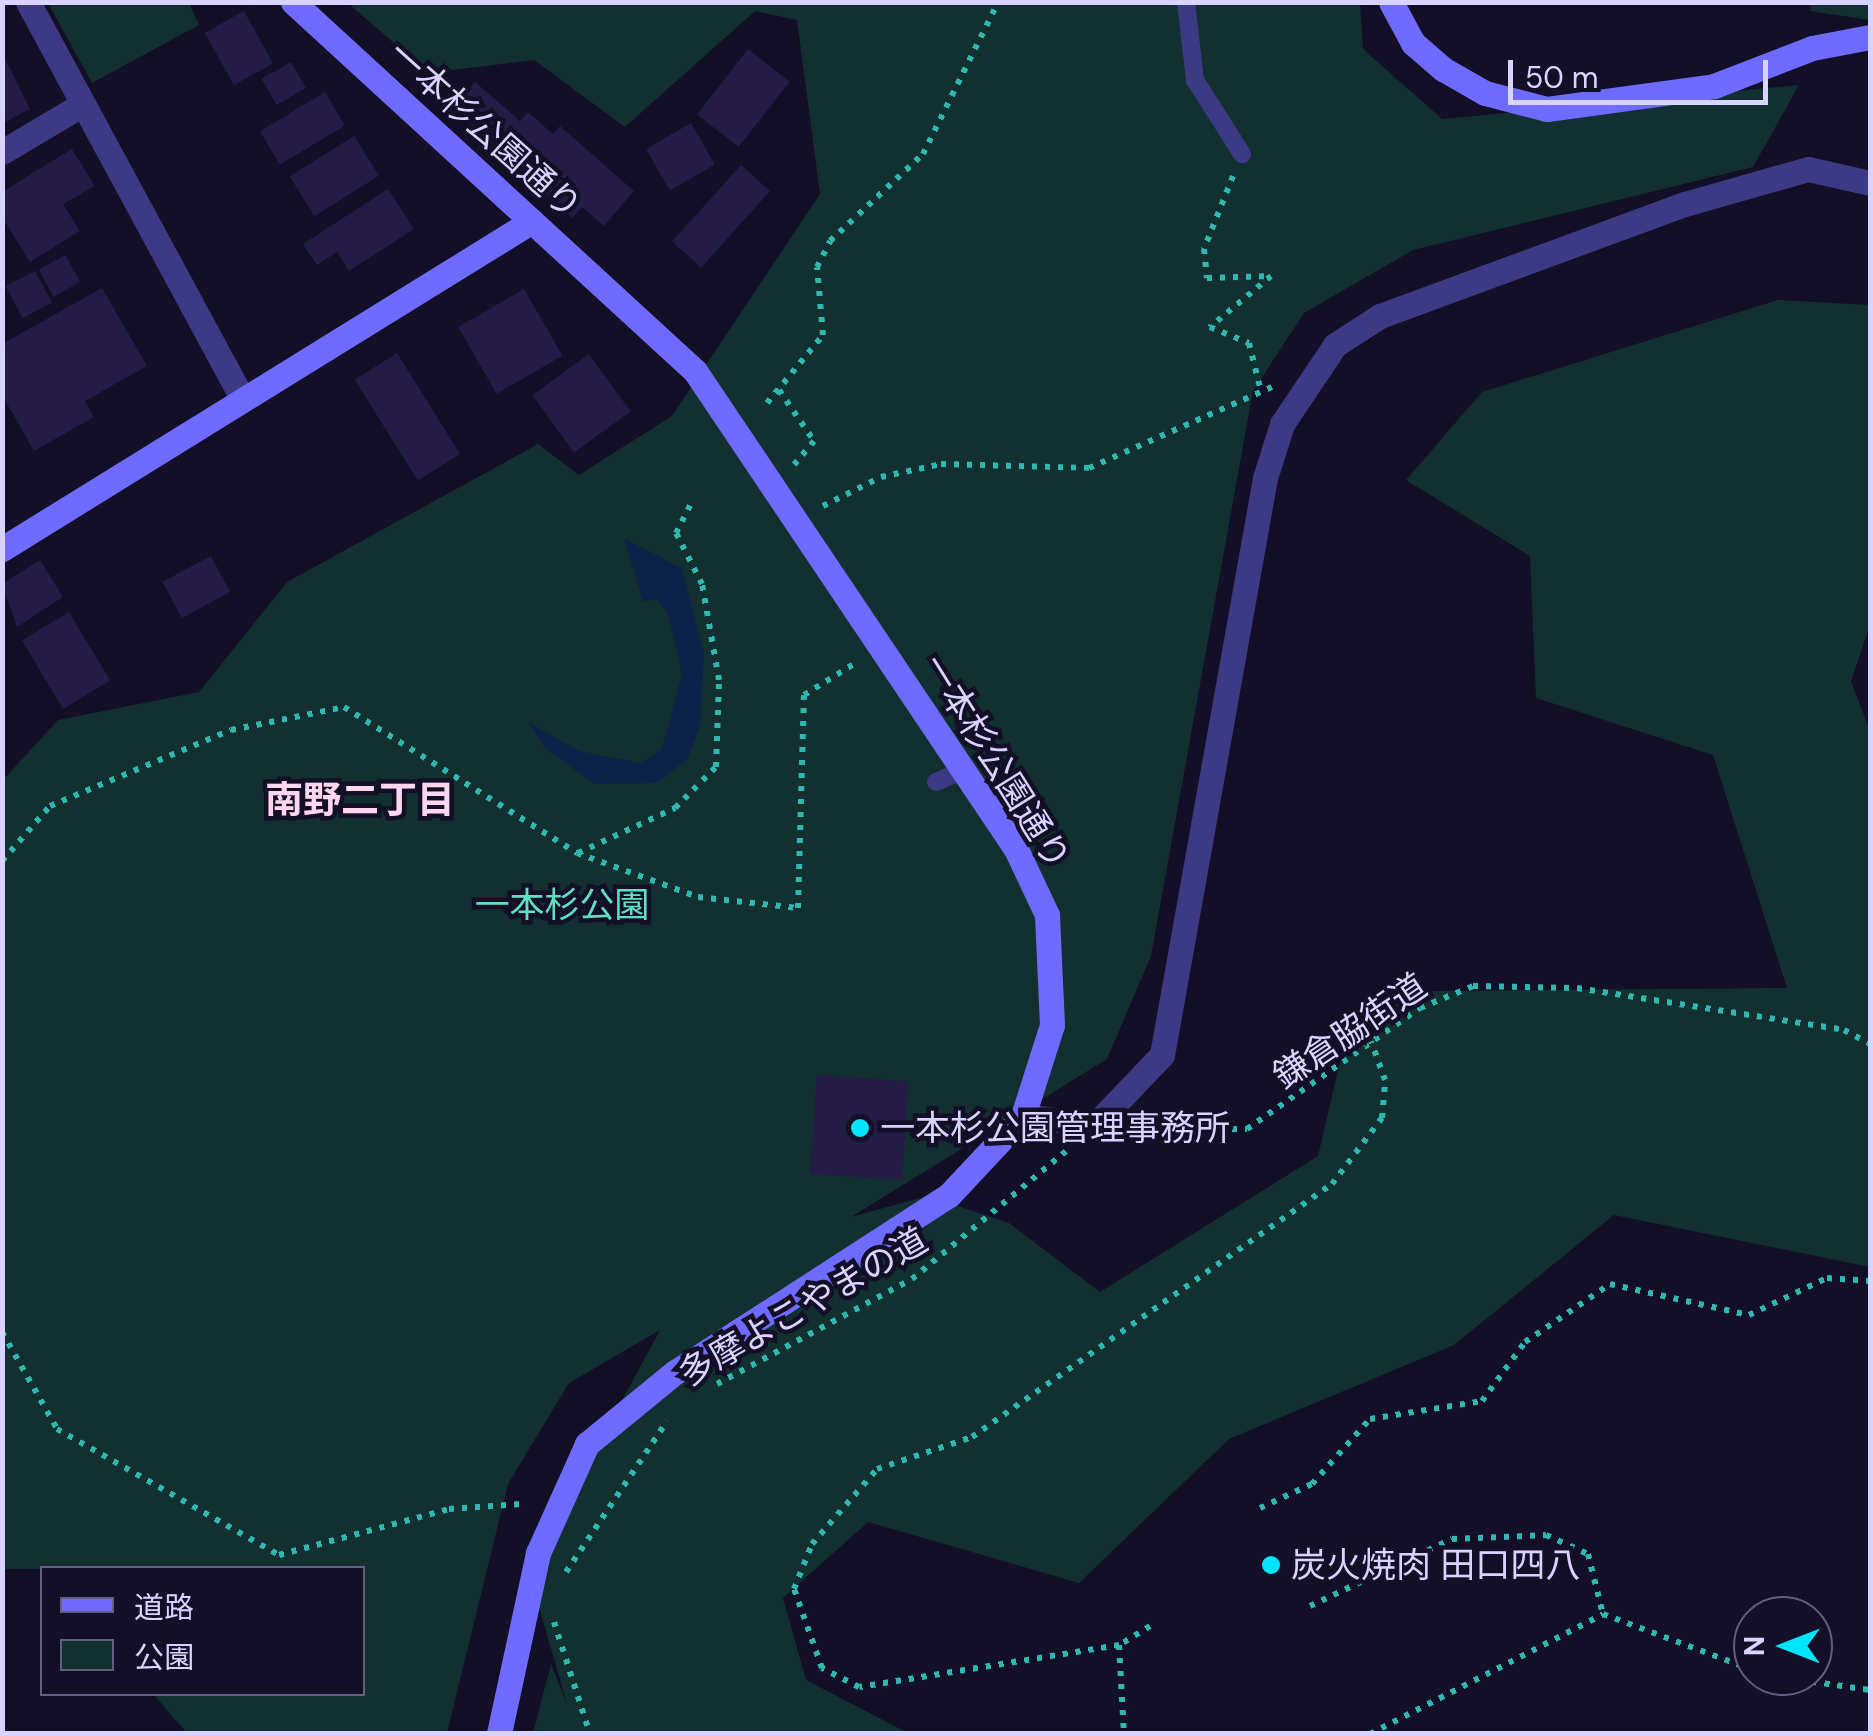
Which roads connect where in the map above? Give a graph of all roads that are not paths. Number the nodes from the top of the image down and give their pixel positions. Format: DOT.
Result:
graph roads {
  1 [pos="28,2"];
  2 [pos="294,2"];
  3 [pos="1186,2"];
  4 [pos="1391,2"];
  5 [pos="1870,37"];
  6 [pos="83,104"];
  7 [pos="2,152"];
  8 [pos="1242,154"];
  9 [pos="1870,183"];
  10 [pos="532,221"];
  11 [pos="242,397"];
  12 [pos="2,549"];
  13 [pos="964,770"];
  14 [pos="936,782"];
  15 [pos="1023,1116"];
  16 [pos="500,1734"];
  1 -- 6 [label="street"];
  2 -- 10 [label="street, 一本杉公園通り"];
  3 -- 8 [label="lane"];
  4 -- 5 [label="street"];
  6 -- 7 [label="street"];
  6 -- 11 [label="street"];
  9 -- 15 [label="street"];
  10 -- 11 [label="street"];
  10 -- 13 [label="street, 一本杉公園通り"];
  11 -- 12 [label="street"];
  13 -- 14 [label="lane"];
  13 -- 15 [label="street, 一本杉公園通り"];
  15 -- 16 [label="street, 一本杉公園通り"];
}
